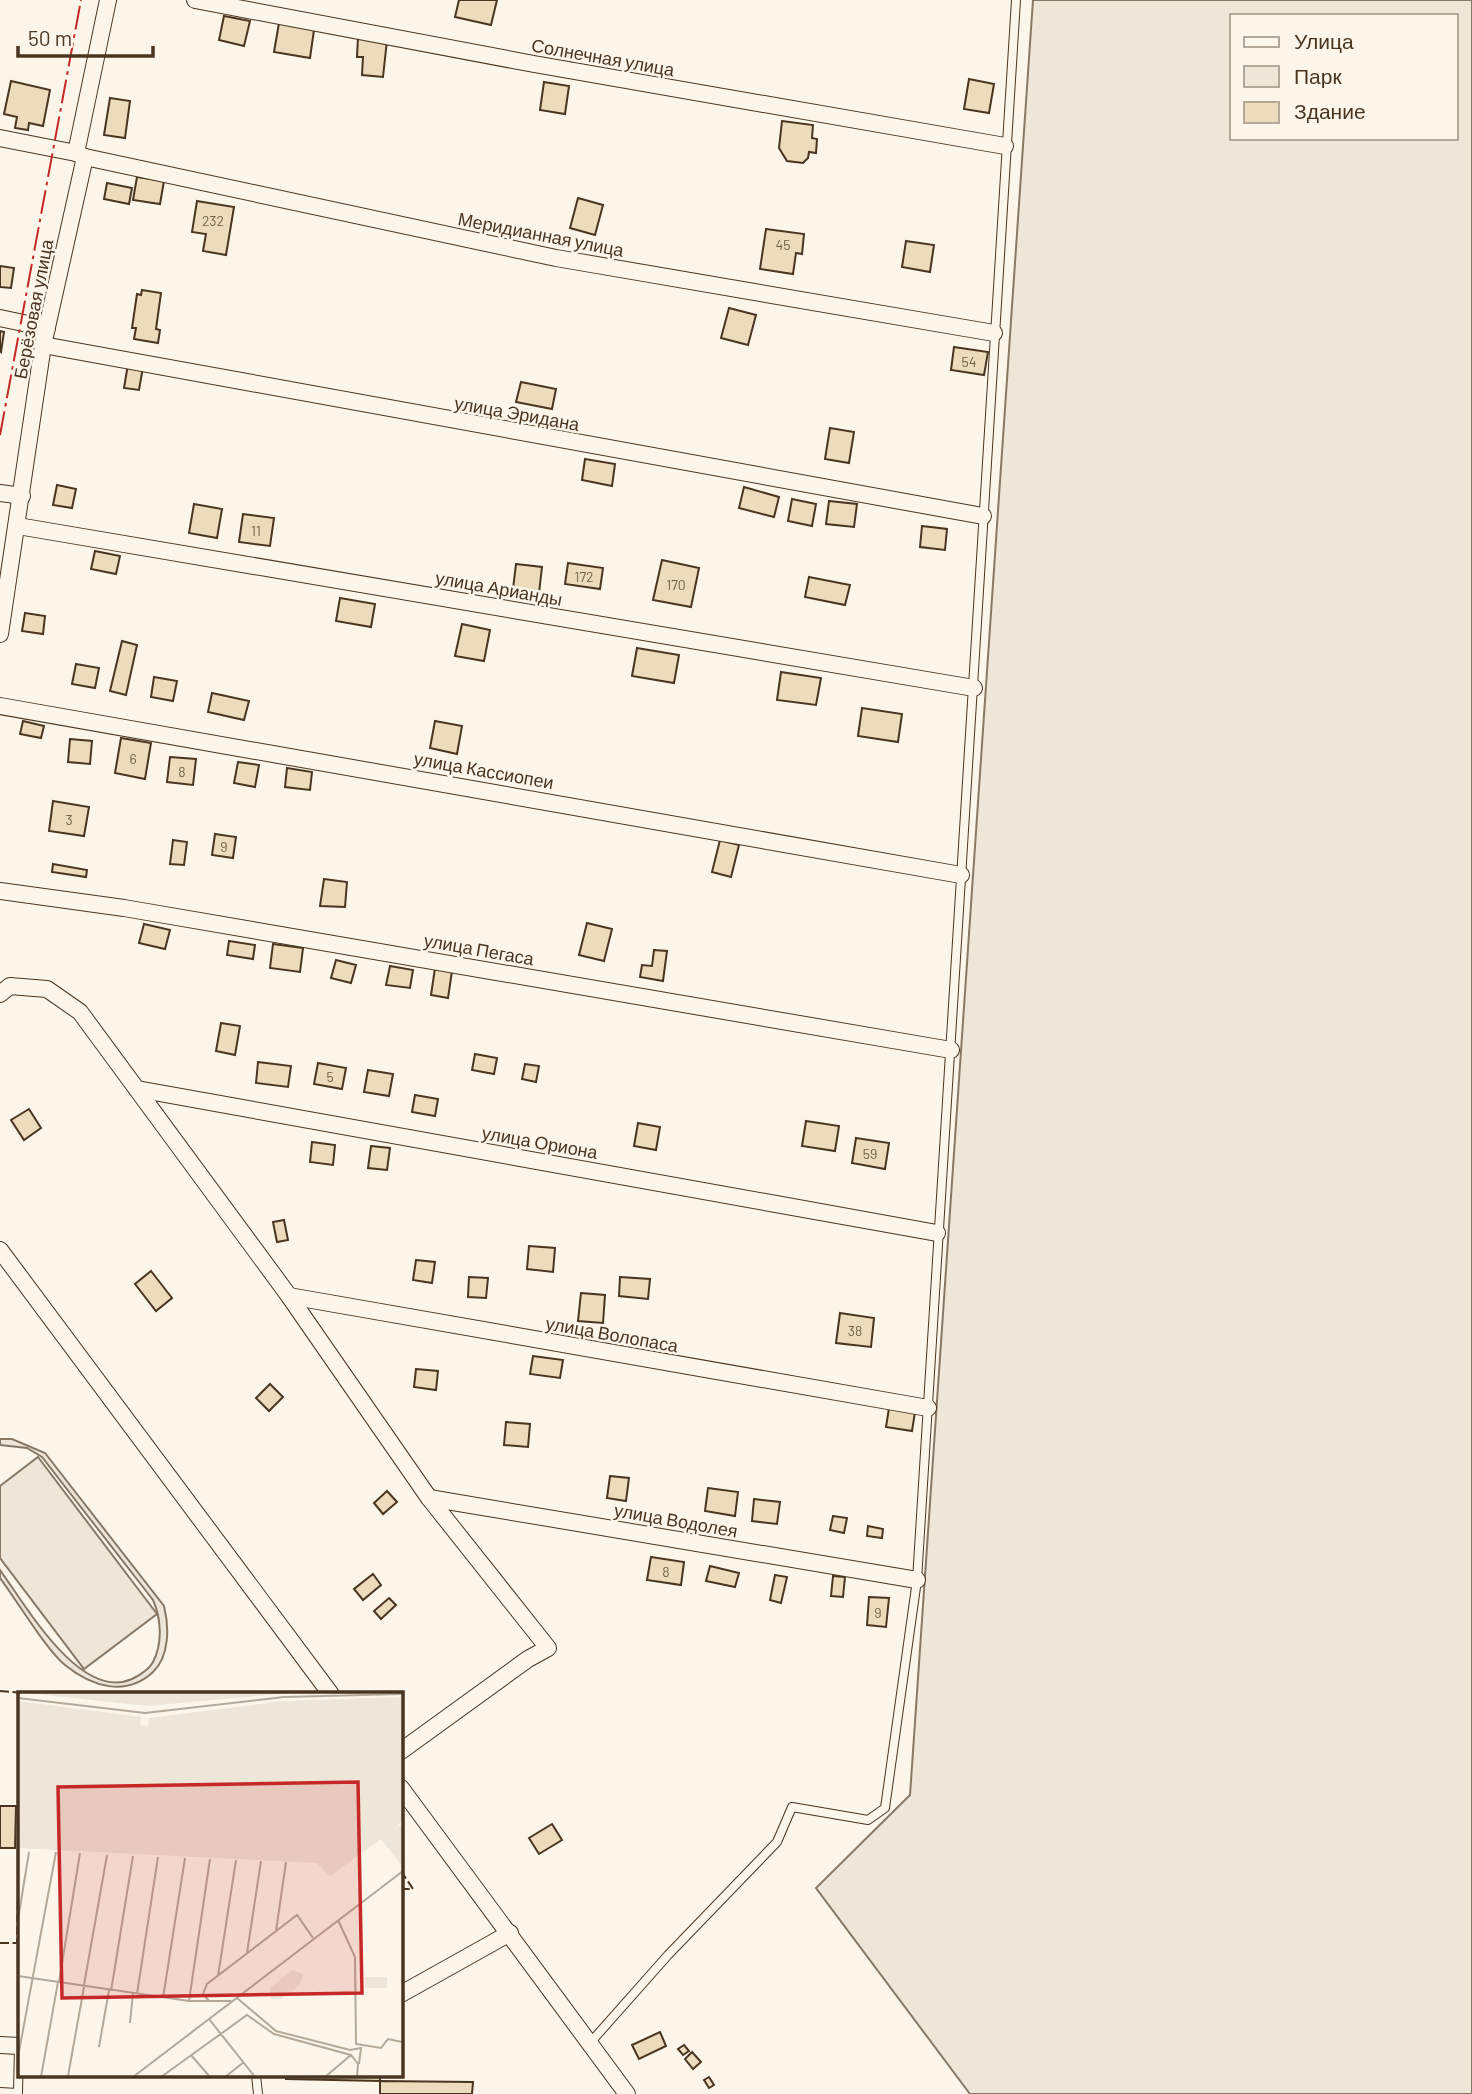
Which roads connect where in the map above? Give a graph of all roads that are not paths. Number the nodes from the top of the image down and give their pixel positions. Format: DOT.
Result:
graph roads {
  1 [pos="108,0"];
  2 [pos="195,0"];
  3 [pos="1016,0"];
  4 [pos="0,138"];
  5 [pos="1005,146"];
  6 [pos="81,155"];
  7 [pos="0,318"];
  8 [pos="47,328"];
  9 [pos="993,333"];
  10 [pos="43,345"];
  11 [pos="0,493"];
  12 [pos="22,496"];
  13 [pos="984,516"];
  14 [pos="18,527"];
  15 [pos="0,634"];
  16 [pos="974,688"];
  17 [pos="0,706"];
  18 [pos="961,875"];
  19 [pos="0,891"];
  20 [pos="0,994"];
  21 [pos="951,1050"];
  22 [pos="137,1089"];
  23 [pos="937,1233"];
  24 [pos="0,1250"];
  25 [pos="289,1296"];
  26 [pos="928,1408"];
  27 [pos="429,1498"];
  28 [pos="917,1580"];
  29 [pos="329,1692"];
  30 [pos="402,1750"];
  31 [pos="402,1789"];
  32 [pos="510,1933"];
  33 [pos="402,1993"];
  34 [pos="590,2043"];
  35 [pos="0,2045"];
  36 [pos="18,2046"];
  37 [pos="18,2076"];
  38 [pos="256,2076"];
  39 [pos="0,2092"];
  40 [pos="258,2094"];
  41 [pos="627,2094"];
  1 -- 6 [label="street, Берёзовая улица"];
  2 -- 5 [label="street, Солнечная улица"];
  3 -- 5 [label="lane"];
  4 -- 6 [label="street, Меридианная улица"];
  5 -- 9 [label="lane"];
  6 -- 8 [label="street, Берёзовая улица"];
  6 -- 9 [label="street, Меридианная улица"];
  7 -- 8 [label="street"];
  8 -- 10 [label="street, Берёзовая улица"];
  9 -- 13 [label="lane"];
  10 -- 12 [label="street, Берёзовая улица"];
  10 -- 13 [label="street, улица Эридана"];
  11 -- 12 [label="street"];
  12 -- 14 [label="street, Берёзовая улица"];
  13 -- 16 [label="lane"];
  14 -- 15 [label="street, Берёзовая улица"];
  14 -- 16 [label="street, улица Арианды"];
  16 -- 18 [label="lane"];
  17 -- 18 [label="street, улица Кассиопеи"];
  18 -- 21 [label="lane"];
  19 -- 21 [label="street, улица Пегаса"];
  20 -- 22 [label="street"];
  21 -- 23 [label="lane"];
  22 -- 23 [label="street, улица Ориона"];
  22 -- 25 [label="street"];
  23 -- 26 [label="lane"];
  24 -- 29 [label="street"];
  25 -- 26 [label="street, улица Волопаса"];
  25 -- 27 [label="street"];
  26 -- 28 [label="lane"];
  27 -- 28 [label="street, улица Водолея"];
  27 -- 30 [label="street"];
  28 -- 34 [label="lane"];
  31 -- 32 [label="street"];
  32 -- 33 [label="street"];
  32 -- 34 [label="street"];
  34 -- 41 [label="street"];
  35 -- 36 [label="street"];
  37 -- 39 [label="lane"];
  38 -- 40 [label="lane"];
}
